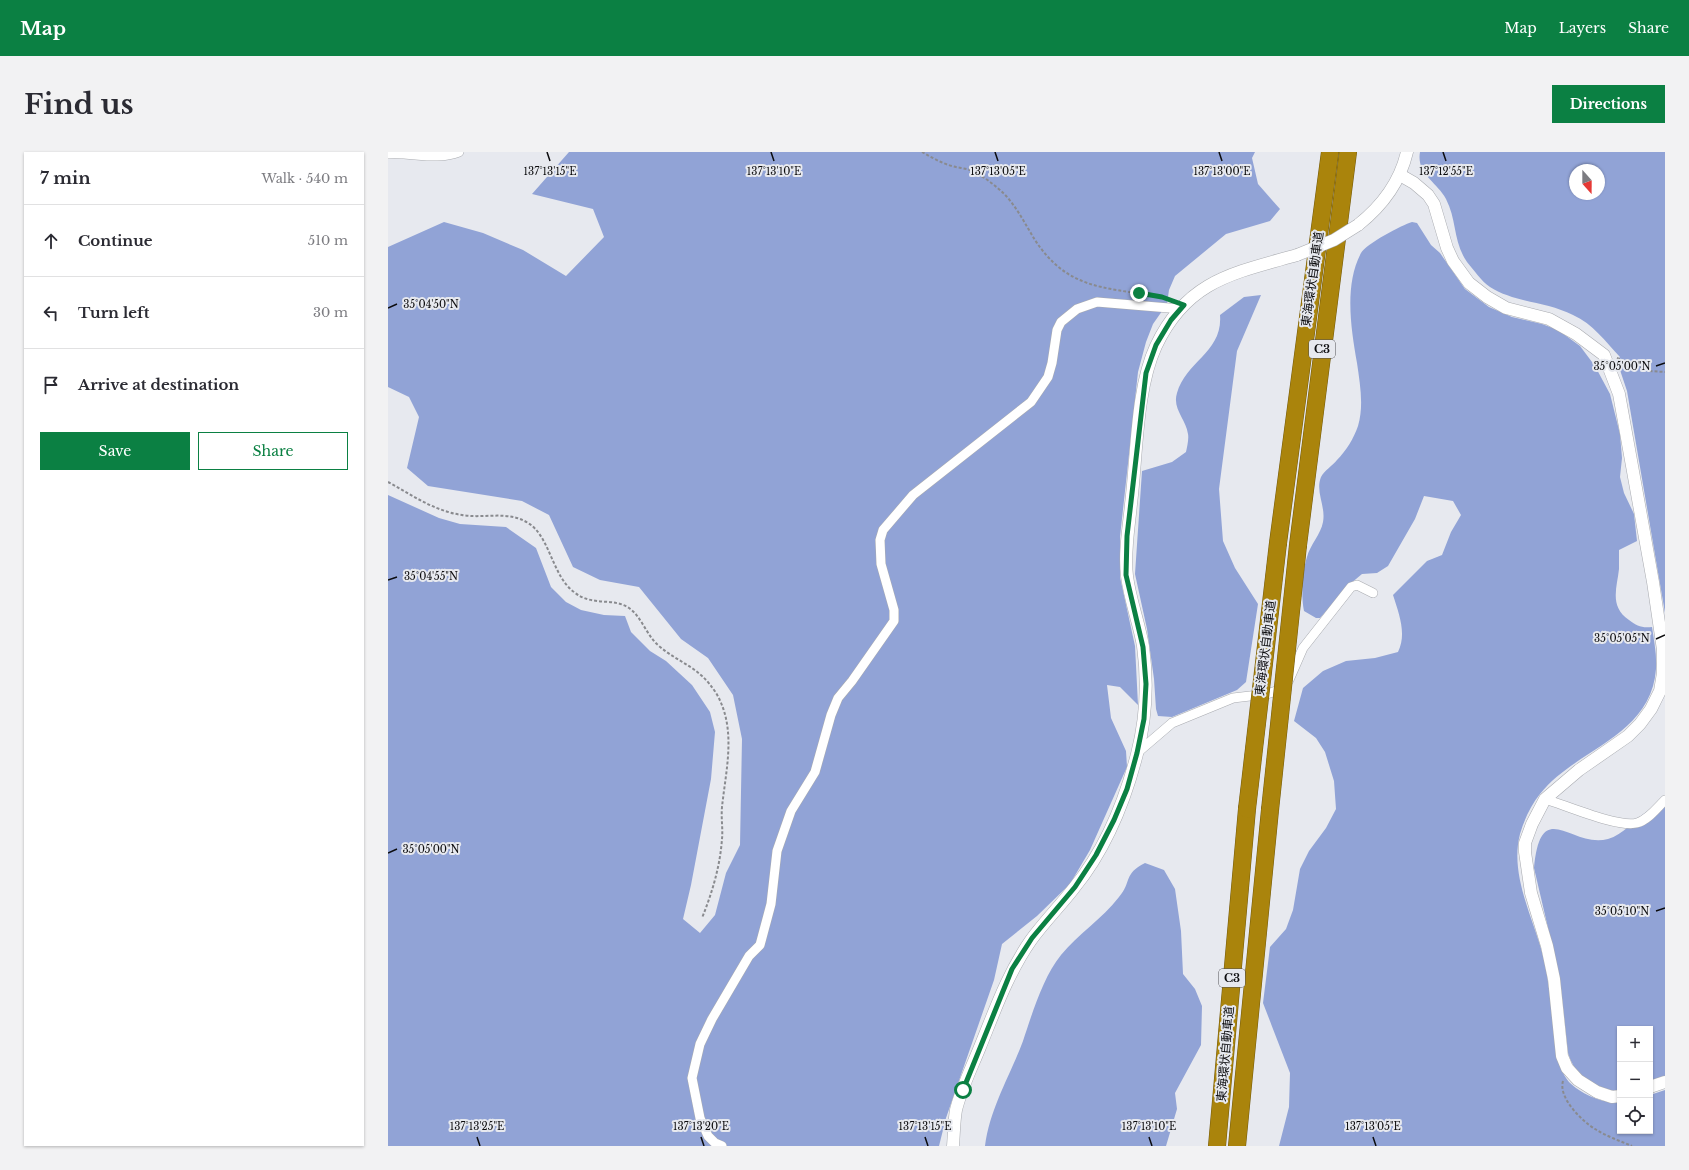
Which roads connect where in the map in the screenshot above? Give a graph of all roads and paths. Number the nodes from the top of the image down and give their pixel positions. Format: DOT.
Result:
graph roads {
  1 [pos="459,152"];
  2 [pos="922,152"];
  3 [pos="1330,152"];
  4 [pos="1348,152"];
  5 [pos="1407,152"];
  6 [pos="388,154"];
  7 [pos="1400,175"];
  8 [pos="1155,296"];
  9 [pos="1181,309"];
  10 [pos="1604,355"];
  11 [pos="1665,372"];
  12 [pos="388,482"];
  13 [pos="1373,593"];
  14 [pos="1137,753"];
  15 [pos="1545,799"];
  16 [pos="1665,800"];
  17 [pos="702,918"];
  18 [pos="1567,1068"];
  19 [pos="1665,1082"];
  20 [pos="1653,1086"];
  21 [pos="1617,1096"];
  22 [pos="722,1146"];
  23 [pos="953,1146"];
  24 [pos="1217,1146"];
  25 [pos="1237,1146"];
  26 [pos="1632,1146"];
  1 -- 6 [label="street"];
  2 -- 8 [label="path"];
  3 -- 24 [label="highway, 東海環状自動車道 / C3, bridge"];
  4 -- 25 [label="highway, 東海環状自動車道 / C3, bridge"];
  5 -- 7 [label="street"];
  7 -- 9 [label="street, bridge"];
  7 -- 10 [label="street"];
  9 -- 14 [label="street"];
  9 -- 22 [label="street"];
  10 -- 11 [label="path"];
  10 -- 15 [label="street"];
  12 -- 17 [label="path"];
  13 -- 14 [label="street"];
  14 -- 23 [label="street"];
  15 -- 16 [label="street"];
  15 -- 18 [label="street"];
  18 -- 21 [label="street"];
  18 -- 26 [label="path"];
  19 -- 20 [label="street"];
}
